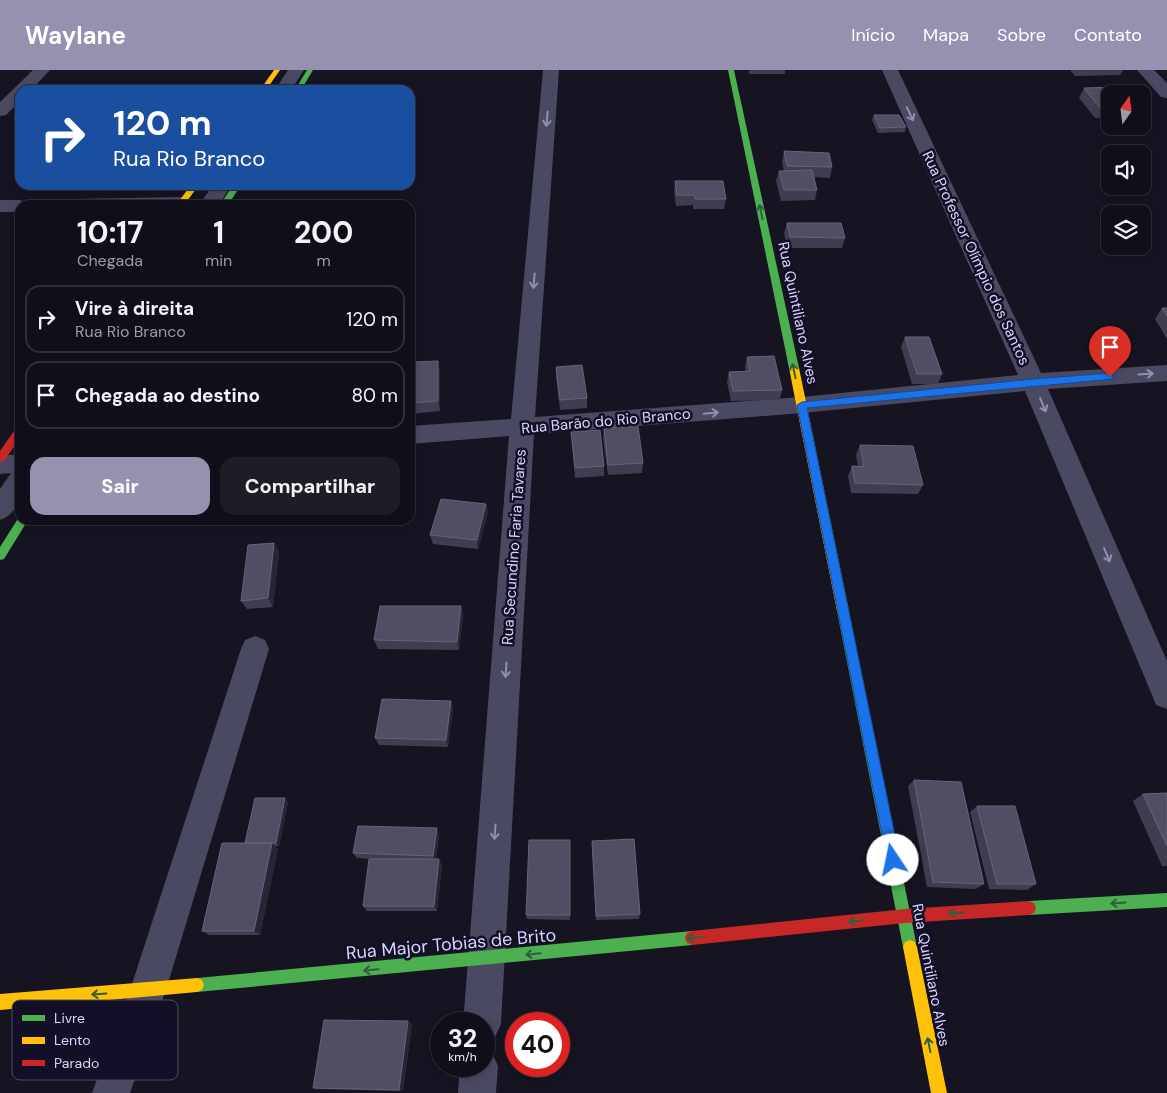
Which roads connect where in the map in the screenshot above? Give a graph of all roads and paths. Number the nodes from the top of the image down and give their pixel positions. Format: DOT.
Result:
graph roads {
  1 [pos="42,70"];
  2 [pos="277,70"];
  3 [pos="296,70"];
  4 [pos="310,70"];
  5 [pos="551,70"];
  6 [pos="731,70"];
  7 [pos="890,70"];
  8 [pos="1145,70"];
  9 [pos="27,85"];
  10 [pos="266,85"];
  11 [pos="286,85"];
  12 [pos="301,85"];
  13 [pos="1167,93"];
  14 [pos="15,97"];
  15 [pos="0,111"];
  16 [pos="0,206"];
  17 [pos="15,206"];
  18 [pos="1167,373"];
  19 [pos="1033,382"];
  20 [pos="802,405"];
  21 [pos="522,428"];
  22 [pos="415,436"];
  23 [pos="15,438"];
  24 [pos="0,458"];
  25 [pos="15,464"];
  26 [pos="0,465"];
  27 [pos="15,488"];
  28 [pos="0,510"];
  29 [pos="20,525"];
  30 [pos="0,556"];
  31 [pos="255,649"];
  32 [pos="1167,695"];
  33 [pos="1167,900"];
  34 [pos="905,916"];
  35 [pos="487,959"];
  36 [pos="148,990"];
  37 [pos="25,1000"];
  38 [pos="144,1000"];
  39 [pos="483,1012"];
  40 [pos="478,1077"];
  41 [pos="116,1080"];
  42 [pos="111,1093"];
  43 [pos="477,1093"];
  44 [pos="938,1093"];
  1 -- 9 [label="street"];
  2 -- 10 [label="street"];
  3 -- 11 [label="street"];
  4 -- 12 [label="street"];
  5 -- 21 [label="street, Rua Secundino Faria Tavares, one-way"];
  20 -- 6 [label="street, Rua Quintiliano Alves, one-way"];
  7 -- 19 [label="street, Rua Professor Olímpio dos Santos, one-way"];
  8 -- 13 [label="street"];
  14 -- 15 [label="street"];
  16 -- 17 [label="street"];
  19 -- 18 [label="street, Rua Barão do Rio Branco, one-way"];
  19 -- 20 [label="street, Rua Barão do Rio Branco"];
  19 -- 32 [label="street, Rua Professor Olímpio dos Santos, one-way"];
  21 -- 20 [label="street, Rua Barão do Rio Branco, one-way"];
  20 -- 34 [label="street, Rua Quintiliano Alves"];
  21 -- 22 [label="street, Rua Barão do Rio Branco"];
  21 -- 35 [label="street, Rua Secundino Faria Tavares, one-way"];
  23 -- 24 [label="street"];
  25 -- 26 [label="street"];
  27 -- 28 [label="street"];
  29 -- 30 [label="street"];
  31 -- 36 [label="street"];
  33 -- 34 [label="street, Rua Major Tobias de Brito, one-way"];
  34 -- 35 [label="street, Rua Major Tobias de Brito, one-way"];
  44 -- 34 [label="street, Rua Quintiliano Alves, one-way"];
  35 -- 36 [label="street, Rua Major Tobias de Brito, one-way"];
  35 -- 39 [label="street, Rua Secundino Faria Tavares"];
  36 -- 37 [label="street, Rua Major Tobias de Brito, one-way"];
  36 -- 38 [label="street"];
  40 -- 43 [label="street"];
  41 -- 42 [label="street"];
}
